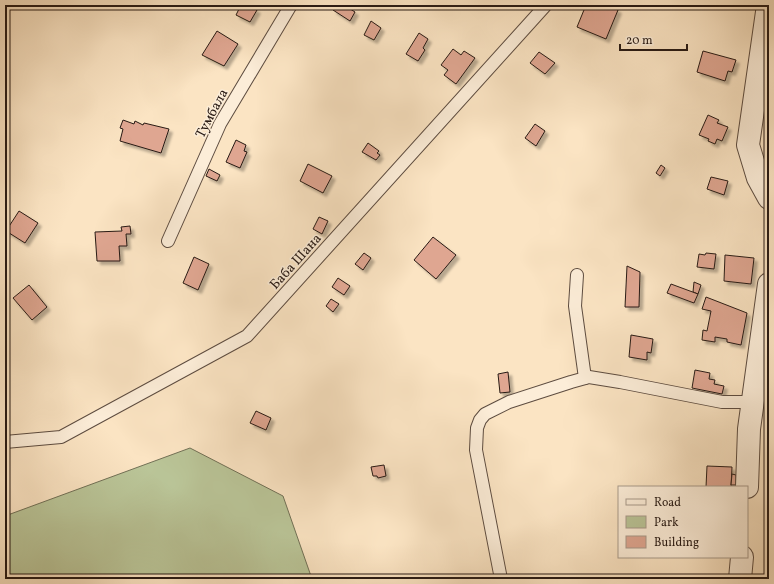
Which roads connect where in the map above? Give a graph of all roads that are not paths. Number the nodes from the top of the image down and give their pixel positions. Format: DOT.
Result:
graph roads {
  1 [pos="291,5"];
  2 [pos="545,5"];
  3 [pos="768,5"];
  4 [pos="769,198"];
  5 [pos="168,241"];
  6 [pos="577,275"];
  7 [pos="769,284"];
  8 [pos="585,378"];
  9 [pos="753,402"];
  10 [pos="5,442"];
  11 [pos="747,486"];
  12 [pos="742,558"];
  13 [pos="501,579"];
  14 [pos="740,579"];
  1 -- 5 [label="lane, Тумбала"];
  2 -- 10 [label="lane, Баба Шана"];
  3 -- 4 [label="street"];
  6 -- 8 [label="lane"];
  7 -- 9 [label="street"];
  8 -- 9 [label="lane"];
  8 -- 13 [label="lane"];
  9 -- 11 [label="street"];
  12 -- 14 [label="street"];
}
